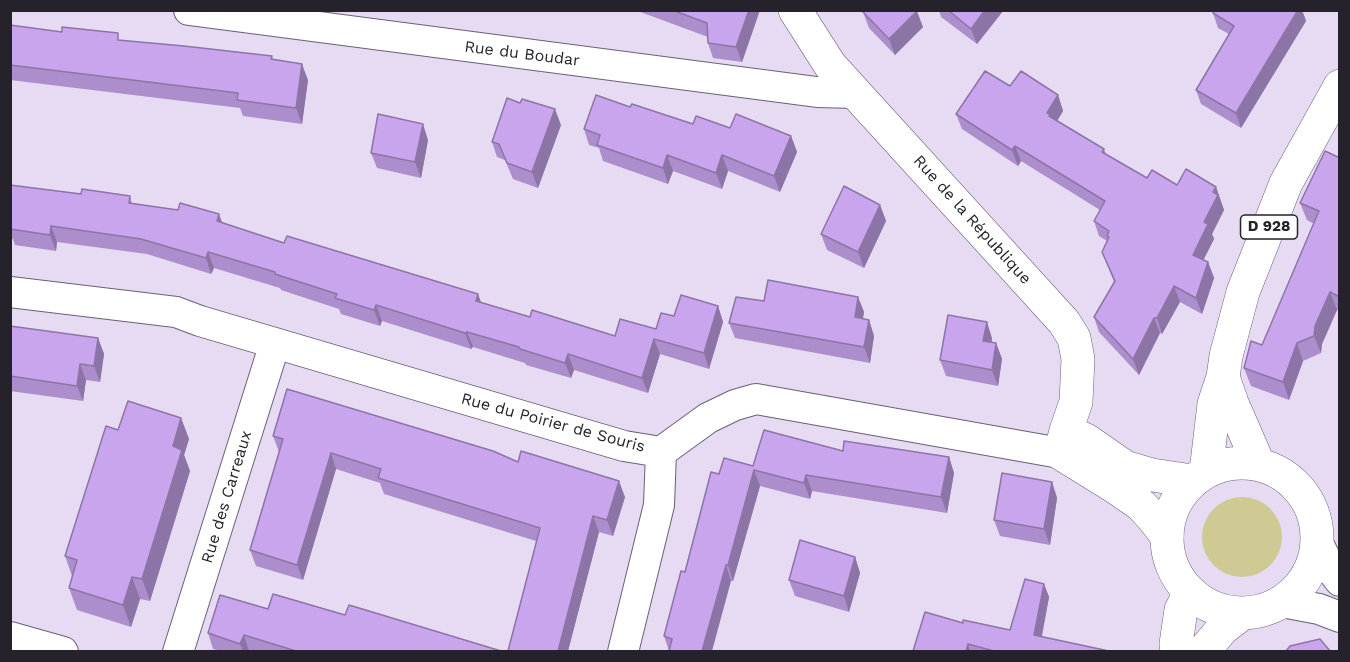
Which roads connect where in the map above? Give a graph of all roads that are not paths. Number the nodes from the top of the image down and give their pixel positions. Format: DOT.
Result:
graph roads {
  1 [pos="189,10"];
  2 [pos="795,10"];
  3 [pos="1340,86"];
  4 [pos="856,93"];
  5 [pos="10,292"];
  6 [pos="275,343"];
  7 [pos="1223,377"];
  8 [pos="1063,442"];
  9 [pos="661,452"];
  10 [pos="1259,465"];
  11 [pos="1199,477"];
  12 [pos="1167,536"];
  13 [pos="1317,541"];
  14 [pos="1340,581"];
  15 [pos="1190,592"];
  16 [pos="1282,602"];
  17 [pos="1242,613"];
  18 [pos="1340,617"];
  19 [pos="10,637"];
  20 [pos="63,651"];
  21 [pos="178,651"];
  22 [pos="623,651"];
  23 [pos="1177,651"];
  24 [pos="1203,651"];
  1 -- 4 [label="street, Rue du Boudar"];
  2 -- 4 [label="main road, Rue de la République"];
  3 -- 7 [label="main road, D 928"];
  4 -- 8 [label="main road, Rue de la République"];
  5 -- 6 [label="street, Rue du Poirier de Souris"];
  6 -- 9 [label="street, Rue du Poirier de Souris"];
  6 -- 21 [label="street, Rue des Carreaux"];
  7 -- 10 [label="main road, D 928"];
  7 -- 11 [label="main road"];
  8 -- 9 [label="street, Rue du Poirier de Souris"];
  8 -- 11 [label="main road, Rue du Poirier de Souris"];
  8 -- 12 [label="main road, Rue du Poirier de Souris"];
  9 -- 22 [label="street"];
  10 -- 11 [label="main road"];
  10 -- 13 [label="main road"];
  11 -- 12 [label="main road"];
  12 -- 15 [label="main road"];
  13 -- 14 [label="street"];
  13 -- 16 [label="main road"];
  15 -- 17 [label="main road"];
  15 -- 23 [label="main road"];
  16 -- 17 [label="main road"];
  16 -- 18 [label="street"];
  17 -- 24 [label="main road"];
  19 -- 20 [label="street"];
}
